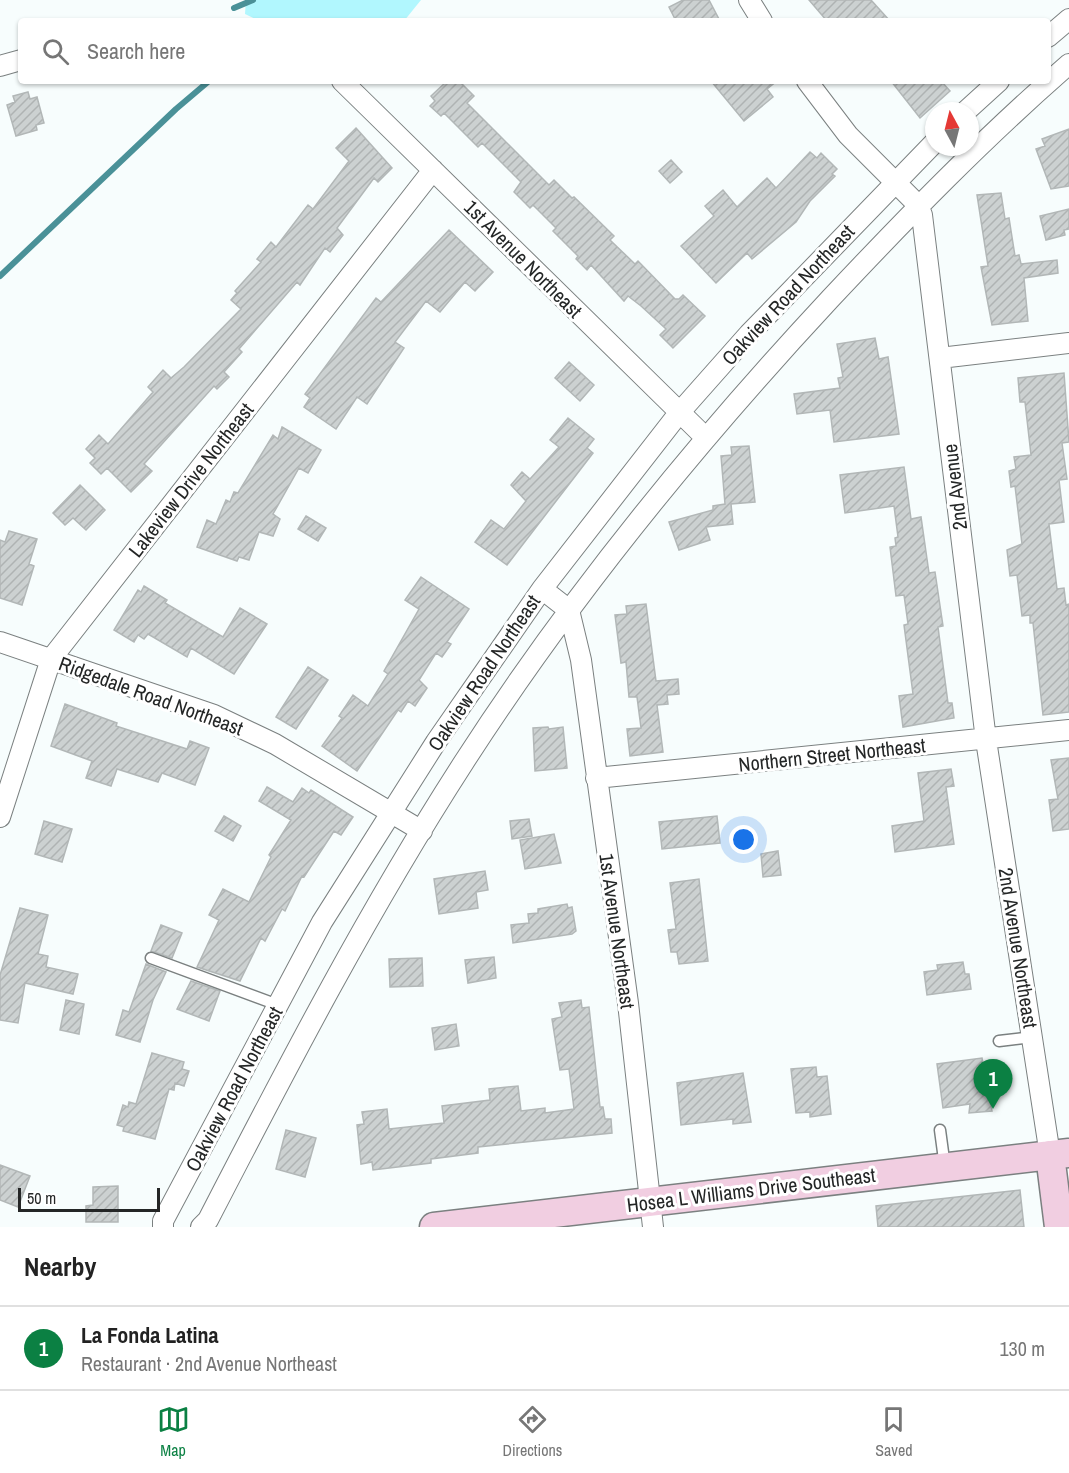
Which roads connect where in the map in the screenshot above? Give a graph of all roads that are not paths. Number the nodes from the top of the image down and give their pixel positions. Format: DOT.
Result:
graph roads {
  1 [pos="749,0"];
  2 [pos="760,18"];
  3 [pos="1069,19"];
  4 [pos="1051,34"];
  5 [pos="18,61"];
  6 [pos="1069,64"];
  7 [pos="0,66"];
  8 [pos="1051,80"];
  9 [pos="345,84"];
  10 [pos="809,84"];
  11 [pos="996,84"];
  12 [pos="1046,84"];
  13 [pos="976,102"];
  14 [pos="925,152"];
  15 [pos="433,170"];
  16 [pos="895,182"];
  17 [pos="918,205"];
  18 [pos="1069,343"];
  19 [pos="940,358"];
  20 [pos="679,413"];
  21 [pos="705,437"];
  22 [pos="542,589"];
  23 [pos="569,610"];
  24 [pos="0,642"];
  25 [pos="51,659"];
  26 [pos="1069,730"];
  27 [pos="986,740"];
  28 [pos="596,778"];
  29 [pos="391,813"];
  30 [pos="0,817"];
  31 [pos="422,831"];
  32 [pos="151,958"];
  33 [pos="278,1005"];
  34 [pos="1032,1037"];
  35 [pos="999,1041"];
  36 [pos="940,1130"];
  37 [pos="1060,1154"];
  38 [pos="945,1168"];
  39 [pos="652,1214"];
  40 [pos="163,1227"];
  41 [pos="201,1227"];
  42 [pos="434,1227"];
  43 [pos="1059,1227"];
  1 -- 2 [label="street"];
  3 -- 4 [label="street"];
  5 -- 7 [label="street"];
  6 -- 8 [label="street, Oakview Road Northeast"];
  9 -- 15 [label="street, 1st Avenue Northeast"];
  10 -- 16 [label="street"];
  11 -- 13 [label="street"];
  12 -- 17 [label="street, Oakview Road Northeast"];
  14 -- 16 [label="street, Oakview Road Northeast"];
  15 -- 20 [label="street, 1st Avenue Northeast"];
  15 -- 25 [label="street, Lakeview Drive Northeast"];
  16 -- 17 [label="street"];
  16 -- 20 [label="street, Oakview Road Northeast"];
  17 -- 19 [label="street, 2nd Avenue"];
  17 -- 21 [label="street, Oakview Road Northeast"];
  18 -- 19 [label="street"];
  19 -- 27 [label="street, 2nd Avenue"];
  20 -- 21 [label="street, 1st Avenue Northeast"];
  20 -- 22 [label="street, Oakview Road Northeast"];
  21 -- 23 [label="street, Oakview Road Northeast"];
  22 -- 23 [label="street"];
  22 -- 29 [label="street, Oakview Road Northeast"];
  23 -- 28 [label="street, 1st Avenue Northeast"];
  23 -- 31 [label="street, Oakview Road Northeast"];
  24 -- 25 [label="street, Ridgedale Road Northeast"];
  25 -- 29 [label="street, Ridgedale Road Northeast"];
  25 -- 30 [label="street, Lakeview Drive Northeast"];
  26 -- 27 [label="street, Northern Street Northeast"];
  27 -- 28 [label="street, Northern Street Northeast"];
  27 -- 34 [label="street, 2nd Avenue Northeast"];
  28 -- 39 [label="street, 1st Avenue Northeast"];
  29 -- 31 [label="street, Ridgedale Road Northeast"];
  29 -- 33 [label="street, Oakview Road Northeast"];
  31 -- 41 [label="street, Oakview Road Northeast"];
  32 -- 33 [label="lane"];
  33 -- 40 [label="street, Oakview Road Northeast"];
  34 -- 35 [label="lane"];
  34 -- 37 [label="street, 2nd Avenue Northeast"];
  36 -- 38 [label="lane"];
  37 -- 38 [label="street, Hosea L Williams Drive Southeast"];
  37 -- 43 [label="street"];
  38 -- 39 [label="street, Hosea L Williams Drive Southeast"];
  39 -- 42 [label="street, Hosea L Williams Drive Southeast"];
}
